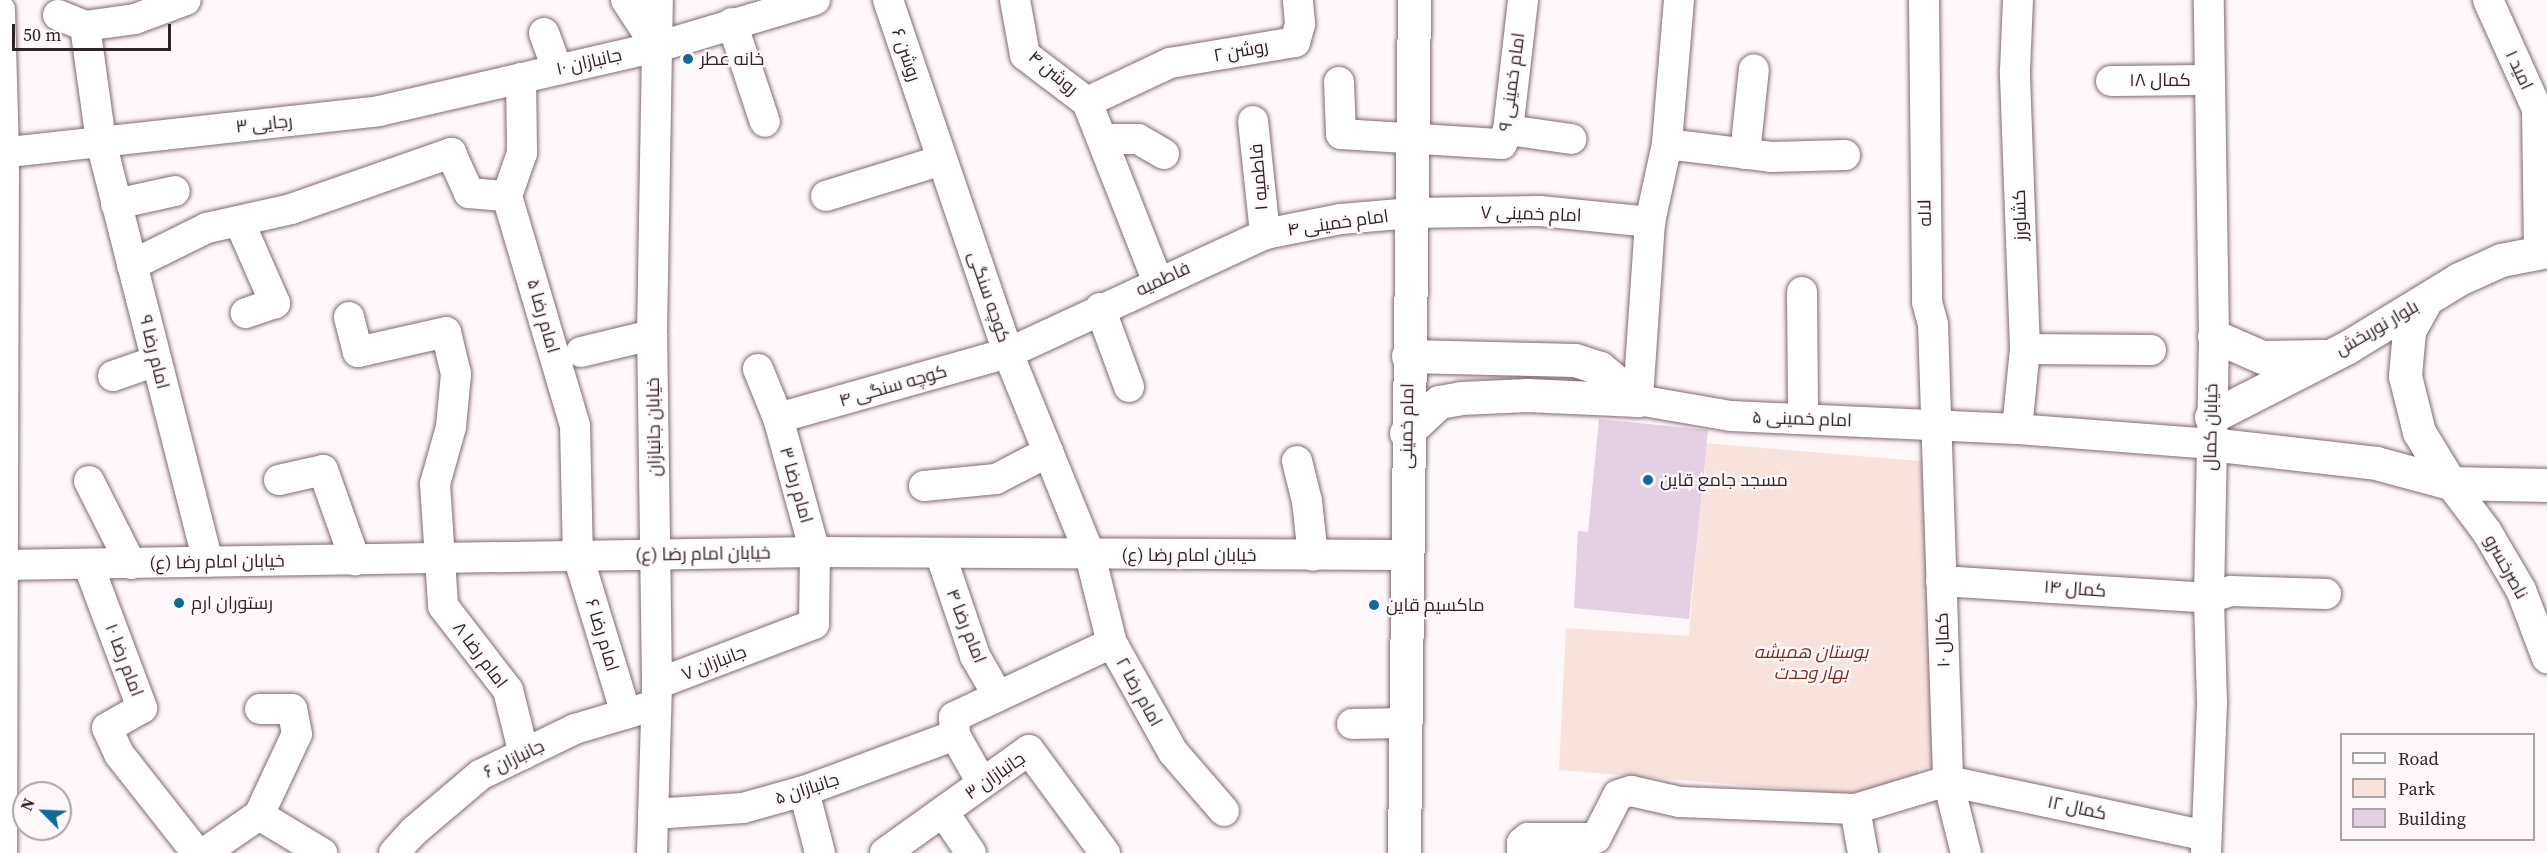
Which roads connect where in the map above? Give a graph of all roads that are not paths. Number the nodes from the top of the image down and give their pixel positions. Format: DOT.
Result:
graph roads {
  1 [pos="186,0"];
  2 [pos="626,0"];
  3 [pos="658,0"];
  4 [pos="815,0"];
  5 [pos="888,0"];
  6 [pos="1015,0"];
  7 [pos="1298,0"];
  8 [pos="1414,0"];
  9 [pos="1523,0"];
  10 [pos="1679,0"];
  11 [pos="1924,0"];
  12 [pos="2018,0"];
  13 [pos="2209,0"];
  14 [pos="2488,0"];
  15 [pos="0,10"];
  16 [pos="732,23"];
  17 [pos="544,33"];
  18 [pos="657,47"];
  19 [pos="557,69"];
  20 [pos="1754,69"];
  21 [pos="521,78"];
  22 [pos="2208,80"];
  23 [pos="2111,81"];
  24 [pos="1339,82"];
  25 [pos="1087,102"];
  26 [pos="925,110"];
  27 [pos="1252,121"];
  28 [pos="765,122"];
  29 [pos="1508,130"];
  30 [pos="1410,138"];
  31 [pos="1571,139"];
  32 [pos="1102,140"];
  33 [pos="101,142"];
  34 [pos="1667,144"];
  35 [pos="2,153"];
  36 [pos="1164,154"];
  37 [pos="1745,154"];
  38 [pos="1845,155"];
  39 [pos="942,160"];
  40 [pos="175,191"];
  41 [pos="507,195"];
  42 [pos="826,196"];
  43 [pos="116,204"];
  44 [pos="1412,213"];
  45 [pos="239,221"];
  46 [pos="1650,222"];
  47 [pos="1264,234"];
  48 [pos="2543,237"];
  49 [pos="132,265"];
  50 [pos="1157,280"];
  51 [pos="1802,292"];
  52 [pos="2426,300"];
  53 [pos="1100,308"];
  54 [pos="246,313"];
  55 [pos="349,317"];
  56 [pos="1063,326"];
  57 [pos="652,335"];
  58 [pos="2214,336"];
  59 [pos="2025,349"];
  60 [pos="2151,350"];
  61 [pos="581,352"];
  62 [pos="1008,353"];
  63 [pos="1408,356"];
  64 [pos="2331,356"];
  65 [pos="156,361"];
  66 [pos="758,369"];
  67 [pos="113,376"];
  68 [pos="1129,387"];
  69 [pos="1638,400"];
  70 [pos="778,418"];
  71 [pos="1803,418"];
  72 [pos="1937,425"];
  73 [pos="2017,429"];
  74 [pos="2211,430"];
  75 [pos="1406,433"];
  76 [pos="1048,452"];
  77 [pos="1297,461"];
  78 [pos="279,480"];
  79 [pos="89,481"];
  80 [pos="1060,482"];
  81 [pos="2450,483"];
  82 [pos="2547,485"];
  83 [pos="924,486"];
  84 [pos="815,552"];
  85 [pos="940,554"];
  86 [pos="1090,555"];
  87 [pos="1405,555"];
  88 [pos="578,556"];
  89 [pos="656,556"];
  90 [pos="1313,556"];
  91 [pos="440,559"];
  92 [pos="355,560"];
  93 [pos="208,562"];
  94 [pos="88,564"];
  95 [pos="131,564"];
  96 [pos="0,565"];
  97 [pos="1941,581"];
  98 [pos="2326,594"];
  99 [pos="2209,598"];
  100 [pos="1112,643"];
  101 [pos="2547,658"];
  102 [pos="657,695"];
  103 [pos="998,696"];
  104 [pos="260,709"];
  105 [pos="626,714"];
  106 [pos="1403,723"];
  107 [pos="1352,724"];
  108 [pos="955,735"];
  109 [pos="524,754"];
  110 [pos="0,757"];
  111 [pos="1948,781"];
  112 [pos="982,783"];
  113 [pos="804,791"];
  114 [pos="1855,809"];
  115 [pos="1224,811"];
  116 [pos="944,813"];
  117 [pos="653,814"];
  118 [pos="260,815"];
  119 [pos="2206,844"];
  120 [pos="2,853"];
  121 [pos="197,853"];
  122 [pos="204,853"];
  123 [pos="322,853"];
  124 [pos="394,853"];
  125 [pos="652,853"];
  126 [pos="820,853"];
  127 [pos="885,853"];
  128 [pos="971,853"];
  129 [pos="1105,853"];
  130 [pos="1404,853"];
  131 [pos="1522,853"];
  132 [pos="1863,853"];
  133 [pos="1966,853"];
  1 -- 33 [label="street, امام رضا ۹"];
  2 -- 18 [label="street"];
  3 -- 18 [label="street, خیابان جانبازان"];
  4 -- 16 [label="street, جانبازان ۱۰"];
  5 -- 26 [label="street, روشن ۶"];
  6 -- 25 [label="street, روشن ۴"];
  7 -- 25 [label="street, روشن ۲"];
  8 -- 30 [label="main road, امام خمینی"];
  9 -- 29 [label="street, امام خمینی ۹"];
  10 -- 34 [label="street"];
  11 -- 72 [label="street, لاله"];
  12 -- 59 [label="street, کشاورز"];
  13 -- 22 [label="street, خیابان کمال"];
  14 -- 48 [label="street, امید ۱"];
  15 -- 35 [label="street"];
  16 -- 18 [label="street, جانبازان ۱۰"];
  16 -- 28 [label="street"];
  17 -- 19 [label="street"];
  18 -- 19 [label="street, جانبازان ۱۰"];
  18 -- 57 [label="street, خیابان جانبازان"];
  19 -- 21 [label="street, جانبازان ۱۰"];
  20 -- 37 [label="street"];
  21 -- 33 [label="street, رجایی ۳"];
  21 -- 41 [label="street"];
  22 -- 23 [label="street, کمال ۱۸"];
  22 -- 58 [label="street, خیابان کمال"];
  24 -- 30 [label="street"];
  25 -- 32 [label="street, روشن ۴"];
  26 -- 39 [label="street, کوچه سنگی"];
  27 -- 47 [label="street, فاطمیه ۱"];
  29 -- 30 [label="street, امام خمینی ۹"];
  29 -- 31 [label="street"];
  30 -- 44 [label="main road, امام خمینی"];
  32 -- 36 [label="street"];
  32 -- 50 [label="street, روشن ۴"];
  33 -- 35 [label="street, رجایی ۳"];
  33 -- 43 [label="street, امام رضا ۹"];
  34 -- 37 [label="street"];
  34 -- 46 [label="street"];
  35 -- 96 [label="street"];
  37 -- 38 [label="street"];
  39 -- 42 [label="street"];
  39 -- 62 [label="street, کوچه سنگی"];
  40 -- 43 [label="street"];
  41 -- 45 [label="street"];
  41 -- 88 [label="street, امام رضا ۵"];
  43 -- 49 [label="street, امام رضا ۹"];
  44 -- 46 [label="street, امام خمینی ۷"];
  44 -- 47 [label="street, امام خمینی ۴"];
  44 -- 63 [label="main road, امام خمینی"];
  45 -- 49 [label="street"];
  45 -- 54 [label="street"];
  46 -- 69 [label="street"];
  47 -- 50 [label="street, فاطمیه"];
  48 -- 52 [label="main road, بلوار نوربخش"];
  49 -- 65 [label="street, امام رضا ۹"];
  50 -- 53 [label="street, فاطمیه"];
  51 -- 71 [label="street"];
  52 -- 64 [label="main road, بلوار نوربخش"];
  52 -- 81 [label="main road"];
  53 -- 56 [label="street, فاطمیه"];
  53 -- 68 [label="street"];
  55 -- 91 [label="street, امام رضا ۸"];
  56 -- 62 [label="street, کوچه سنگی ۴"];
  57 -- 61 [label="street"];
  57 -- 89 [label="street, خیابان جانبازان"];
  58 -- 64 [label="main road"];
  58 -- 74 [label="street, خیابان کمال"];
  59 -- 60 [label="street"];
  59 -- 73 [label="street, کشاورز"];
  62 -- 70 [label="street, کوچه سنگی ۴"];
  62 -- 76 [label="street, کوچه سنگی"];
  63 -- 69 [label="main road"];
  63 -- 75 [label="main road, امام خمینی"];
  64 -- 74 [label="main road, بلوار نوربخش"];
  65 -- 67 [label="street"];
  65 -- 93 [label="street, امام رضا ۹"];
  66 -- 70 [label="street, امام رضا ۳"];
  69 -- 71 [label="street, امام خمینی ۵"];
  69 -- 75 [label="main road"];
  70 -- 84 [label="street, امام رضا ۳"];
  71 -- 72 [label="street, امام خمینی ۵"];
  72 -- 73 [label="street, امام خمینی ۵"];
  72 -- 97 [label="street, کمال ۱۰"];
  73 -- 74 [label="street, امام خمینی ۵"];
  74 -- 81 [label="main road"];
  74 -- 99 [label="street, خیابان کمال"];
  75 -- 87 [label="main road, امام خمینی"];
  76 -- 80 [label="street, کوچه سنگی"];
  76 -- 83 [label="street"];
  77 -- 90 [label="street"];
  78 -- 92 [label="street"];
  79 -- 95 [label="street"];
  80 -- 86 [label="street, امام رضا ۲"];
  81 -- 82 [label="main road"];
  81 -- 101 [label="street, ناصرخسرو"];
  84 -- 85 [label="street, خیابان امام رضا (ع)"];
  84 -- 89 [label="street, خیابان امام رضا (ع)"];
  84 -- 102 [label="street, جانبازان ۷"];
  85 -- 86 [label="street, خیابان امام رضا (ع)"];
  85 -- 103 [label="street, امام رضا ۴"];
  86 -- 90 [label="street, خیابان امام رضا (ع)"];
  86 -- 100 [label="street, امام رضا ۲"];
  87 -- 90 [label="street, خیابان امام رضا (ع)"];
  87 -- 106 [label="main road, امام خمینی"];
  88 -- 89 [label="street, خیابان امام رضا (ع)"];
  88 -- 91 [label="street, خیابان امام رضا (ع)"];
  88 -- 105 [label="street, امام رضا ۶"];
  89 -- 102 [label="street, خیابان جانبازان"];
  91 -- 92 [label="street, خیابان امام رضا (ع)"];
  91 -- 109 [label="street, امام رضا ۸"];
  92 -- 93 [label="street, خیابان امام رضا (ع)"];
  93 -- 95 [label="street, خیابان امام رضا (ع)"];
  94 -- 95 [label="street, خیابان امام رضا (ع)"];
  94 -- 96 [label="street, خیابان امام رضا (ع)"];
  94 -- 121 [label="street, امام رضا ۱۰"];
  96 -- 110 [label="street"];
  97 -- 99 [label="street, کمال ۱۴"];
  97 -- 111 [label="street, کمال ۱۰"];
  98 -- 99 [label="street, کمال ۱۴"];
  99 -- 119 [label="street, خیابان کمال"];
  100 -- 103 [label="street"];
  100 -- 115 [label="street, امام رضا ۲"];
  102 -- 105 [label="street, جانبازان ۶"];
  102 -- 117 [label="street, خیابان جانبازان"];
  103 -- 108 [label="street"];
  104 -- 118 [label="street"];
  105 -- 109 [label="street, جانبازان ۶"];
  106 -- 107 [label="street"];
  106 -- 130 [label="main road, امام خمینی"];
  108 -- 112 [label="street"];
  108 -- 113 [label="street, جانبازان ۵"];
  109 -- 124 [label="street, جانبازان ۶"];
  110 -- 120 [label="street"];
  111 -- 114 [label="street"];
  111 -- 119 [label="street, کمال ۱۲"];
  111 -- 133 [label="street, کمال ۱۰"];
  112 -- 116 [label="street, جانبازان ۳"];
  112 -- 129 [label="street, جانبازان ۳"];
  113 -- 117 [label="street, جانبازان ۵"];
  113 -- 126 [label="street"];
  114 -- 131 [label="street"];
  114 -- 132 [label="street"];
  116 -- 127 [label="street, جانبازان ۳"];
  116 -- 128 [label="street"];
  117 -- 125 [label="street, خیابان جانبازان"];
  118 -- 122 [label="street"];
  118 -- 123 [label="street"];
}
